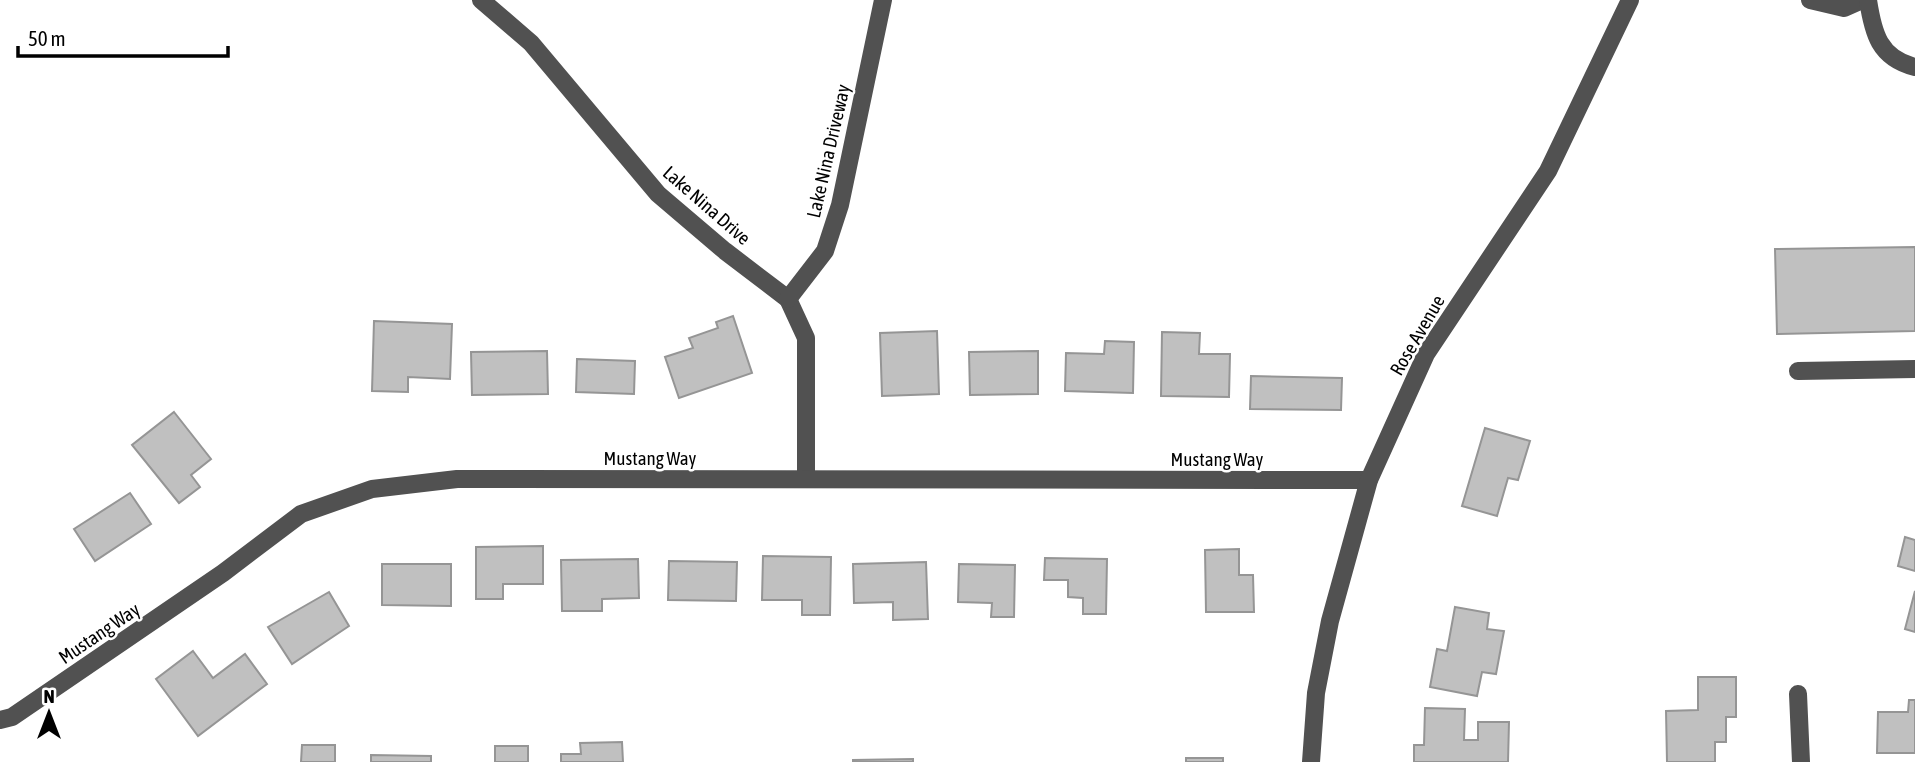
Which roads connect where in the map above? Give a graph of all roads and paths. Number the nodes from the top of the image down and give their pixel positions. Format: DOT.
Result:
graph roads {
  1 [pos="481,0"];
  2 [pos="883,0"];
  3 [pos="1630,0"];
  4 [pos="1810,0"];
  5 [pos="1862,0"];
  6 [pos="1868,0"];
  7 [pos="1915,67"];
  8 [pos="788,299"];
  9 [pos="1915,369"];
  10 [pos="1798,371"];
  11 [pos="806,479"];
  12 [pos="1369,480"];
  13 [pos="1798,694"];
  14 [pos="0,720"];
  15 [pos="1311,762"];
  16 [pos="1801,762"];
  1 -- 8 [label="street, Lake Nina Drive"];
  2 -- 8 [label="street, Lake Nina Driveway"];
  3 -- 12 [label="street, Rose Avenue"];
  4 -- 5 [label="street"];
  6 -- 7 [label="street"];
  8 -- 11 [label="street, Lake Nina Drive"];
  9 -- 10 [label="street"];
  11 -- 12 [label="street, Mustang Way"];
  11 -- 14 [label="street, Mustang Way"];
  12 -- 15 [label="street, Rose Avenue"];
  13 -- 16 [label="street"];
}
